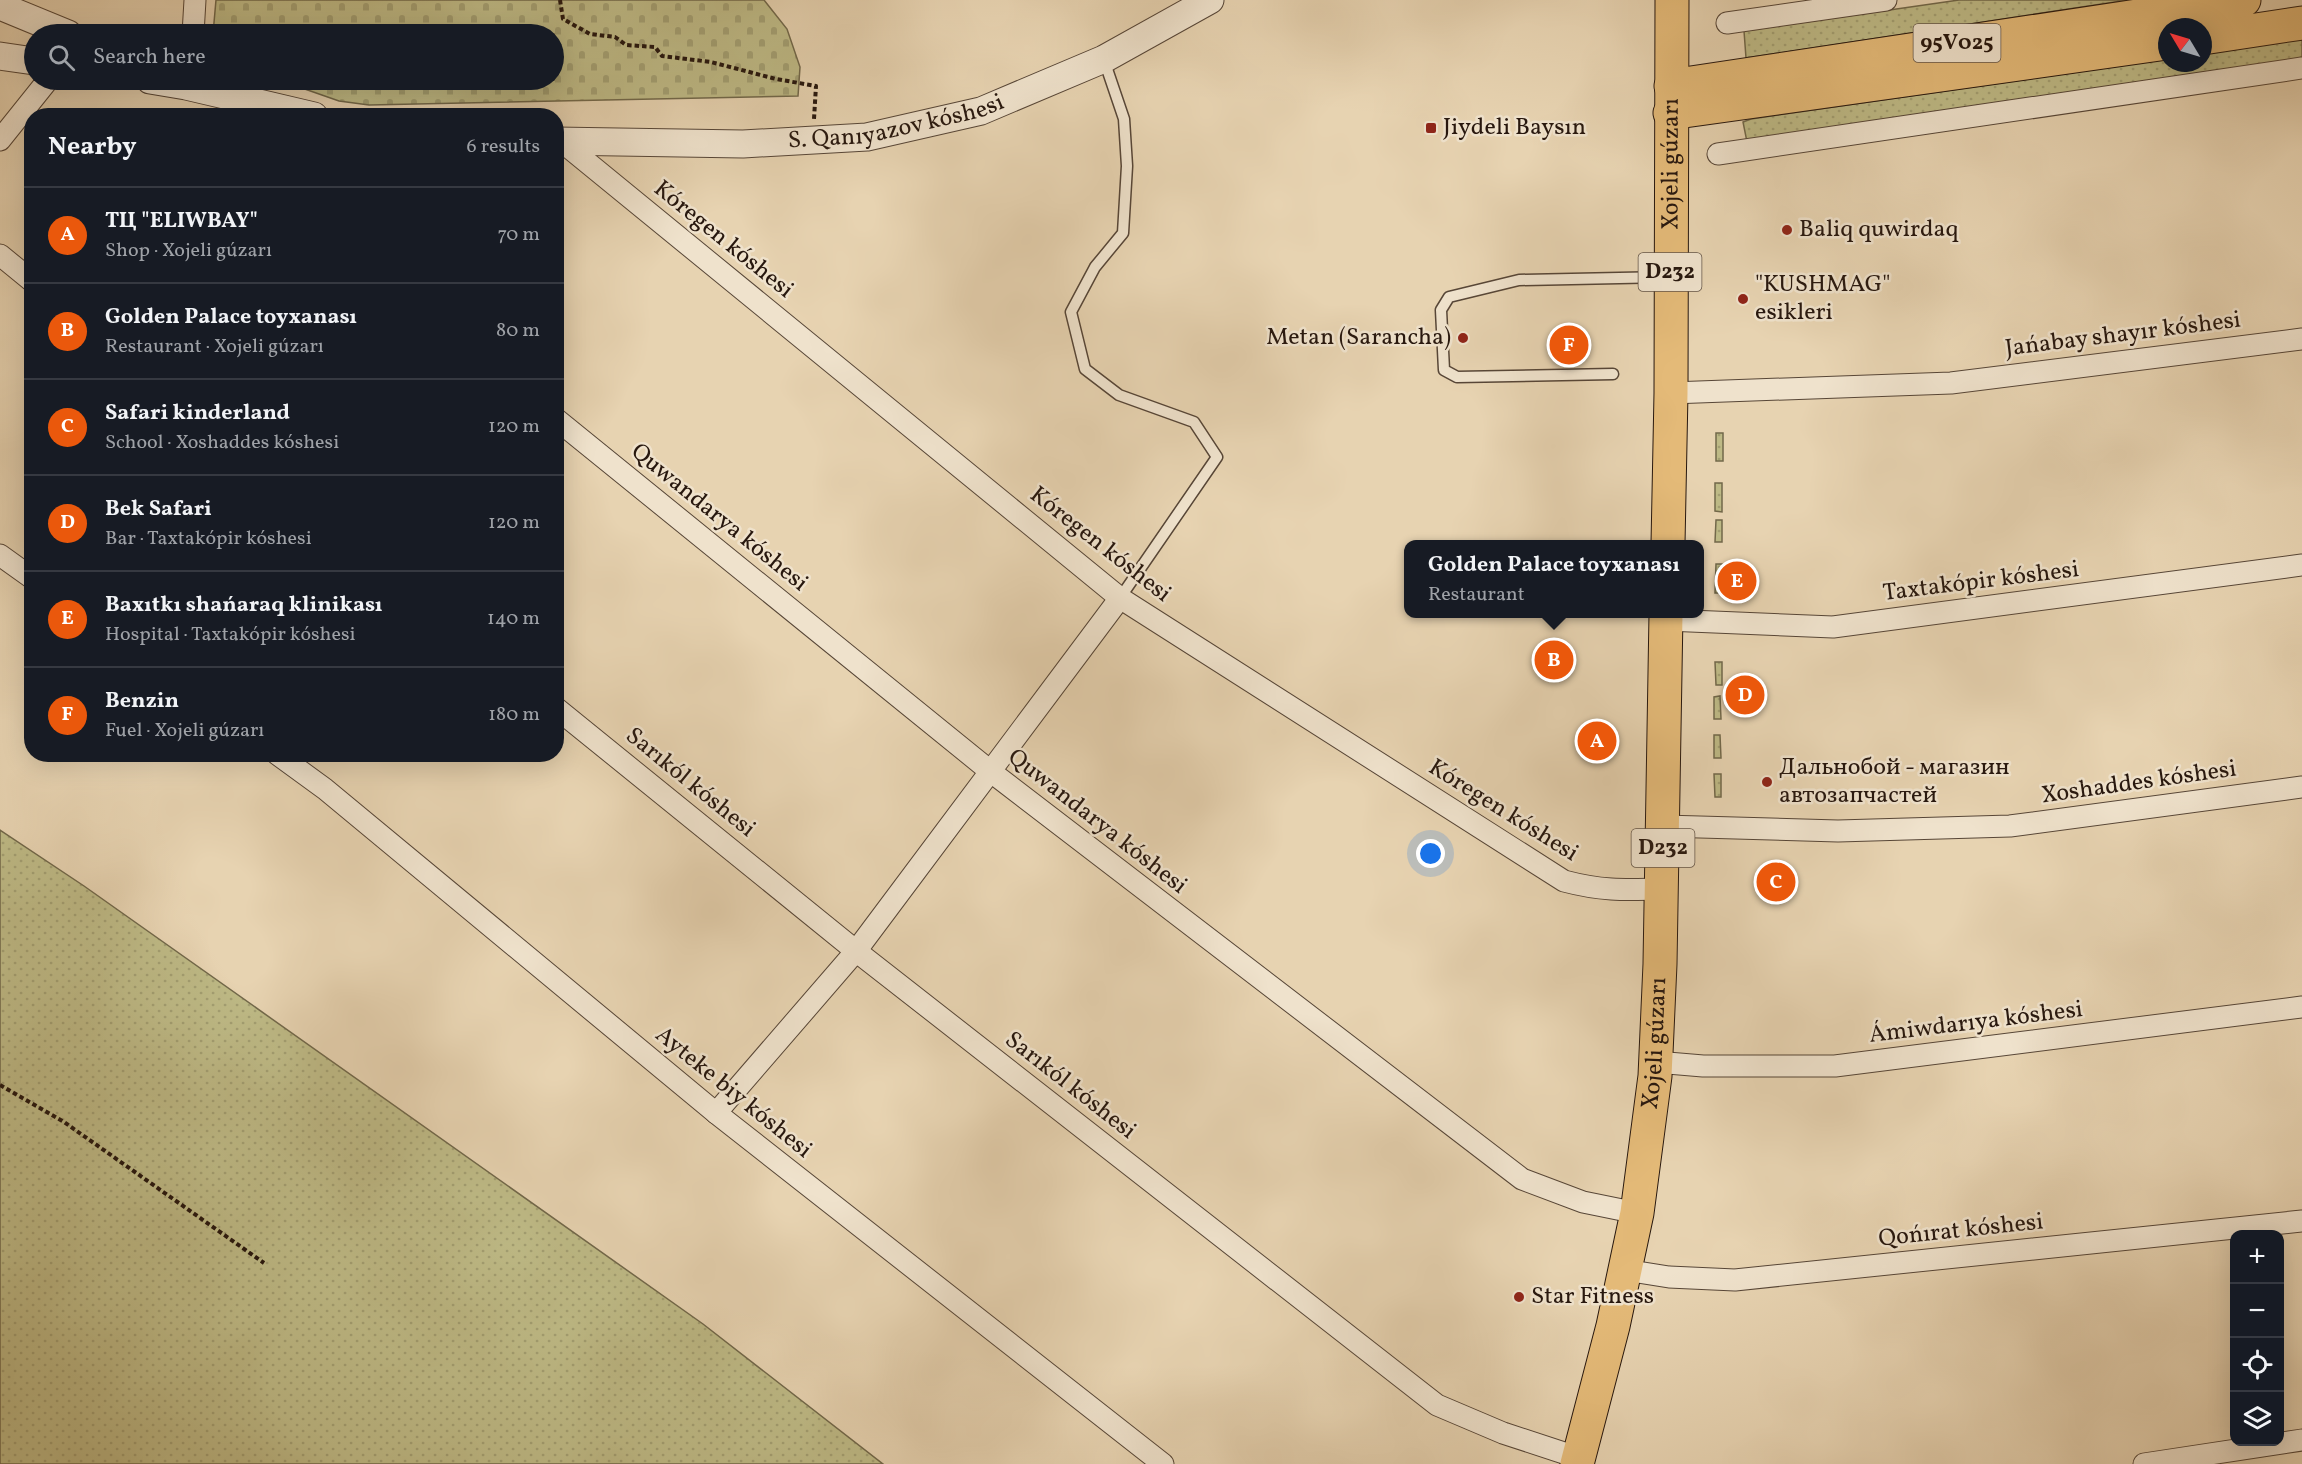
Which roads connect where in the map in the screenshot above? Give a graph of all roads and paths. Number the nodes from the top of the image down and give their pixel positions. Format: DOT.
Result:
graph roads {
  1 [pos="195,0"];
  2 [pos="560,0"];
  3 [pos="1210,0"];
  4 [pos="1672,0"];
  5 [pos="1886,0"];
  6 [pos="2244,0"];
  7 [pos="0,6"];
  8 [pos="1727,23"];
  9 [pos="2302,23"];
  10 [pos="44,24"];
  11 [pos="194,24"];
  12 [pos="2212,37"];
  13 [pos="2158,44"];
  14 [pos="0,56"];
  15 [pos="1104,58"];
  16 [pos="24,60"];
  17 [pos="2302,68"];
  18 [pos="40,90"];
  19 [pos="212,90"];
  20 [pos="1671,99"];
  21 [pos="26,108"];
  22 [pos="283,108"];
  23 [pos="24,110"];
  24 [pos="0,140"];
  25 [pos="812,140"];
  26 [pos="564,141"];
  27 [pos="564,145"];
  28 [pos="1718,154"];
  29 [pos="0,255"];
  30 [pos="24,274"];
  31 [pos="1670,277"];
  32 [pos="2302,339"];
  33 [pos="1613,374"];
  34 [pos="1671,393"];
  35 [pos="564,425"];
  36 [pos="1668,540"];
  37 [pos="0,555"];
  38 [pos="2302,565"];
  39 [pos="24,572"];
  40 [pos="1120,598"];
  41 [pos="1666,618"];
  42 [pos="1683,618"];
  43 [pos="564,714"];
  44 [pos="288,762"];
  45 [pos="990,771"];
  46 [pos="2302,787"];
  47 [pos="1664,826"];
  48 [pos="1662,889"];
  49 [pos="856,951"];
  50 [pos="2302,1007"];
  51 [pos="1656,1062"];
  52 [pos="0,1085"];
  53 [pos="716,1113"];
  54 [pos="1637,1213"];
  55 [pos="2302,1221"];
  56 [pos="264,1263"];
  57 [pos="1625,1270"];
  58 [pos="2302,1440"];
  59 [pos="1578,1461"];
  60 [pos="1163,1464"];
  61 [pos="2144,1464"];
  1 -- 11 [label="street"];
  2 -- 25 [label="path"];
  3 -- 15 [label="street, S. Qanıyazov kóshesi"];
  4 -- 20 [label="main road, Xojeli gúzarı / D232"];
  5 -- 8 [label="street"];
  6 -- 20 [label="main road, 95V025"];
  7 -- 10 [label="street"];
  9 -- 12 [label="main road"];
  13 -- 20 [label="main road, 95V025"];
  14 -- 16 [label="street"];
  15 -- 25 [label="street, S. Qanıyazov kóshesi"];
  15 -- 40 [label="lane"];
  17 -- 28 [label="street"];
  18 -- 21 [label="street"];
  19 -- 22 [label="street"];
  20 -- 31 [label="main road, Xojeli gúzarı / D232"];
  23 -- 24 [label="street"];
  25 -- 26 [label="street, S. Qanıyazov kóshesi"];
  27 -- 40 [label="street, Kóregen kóshesi"];
  29 -- 30 [label="street"];
  31 -- 33 [label="lane"];
  31 -- 34 [label="main road, Xojeli gúzarı / D232"];
  32 -- 34 [label="street, Jańabay shayır kóshesi"];
  34 -- 36 [label="main road, Xojeli gúzarı / D232"];
  35 -- 45 [label="street, Quwandarya kóshesi"];
  37 -- 39 [label="street"];
  38 -- 42 [label="street, Taxtakópir kóshesi"];
  40 -- 45 [label="street"];
  40 -- 48 [label="street, Kóregen kóshesi"];
  41 -- 47 [label="main road, Xojeli gúzarı / D232"];
  43 -- 49 [label="street, Sarıkól kóshesi"];
  44 -- 53 [label="street, Ayteke biy kóshesi"];
  45 -- 49 [label="street"];
  45 -- 54 [label="street, Quwandarya kóshesi"];
  46 -- 47 [label="street, Xoshaddes kóshesi"];
  47 -- 48 [label="main road, Xojeli gúzarı / D232"];
  48 -- 51 [label="main road, Xojeli gúzarı / D232"];
  49 -- 53 [label="street"];
  49 -- 59 [label="street, Sarıkól kóshesi"];
  50 -- 51 [label="street, Ámiwdarıya kóshesi"];
  51 -- 54 [label="main road, Xojeli gúzarı / D232"];
  52 -- 56 [label="path"];
  53 -- 60 [label="street, Ayteke biy kóshesi"];
  54 -- 57 [label="main road, Xojeli gúzarı / D232"];
  55 -- 57 [label="street, Qońırat kóshesi"];
  57 -- 59 [label="main road, Xojeli gúzarı / D232"];
  58 -- 61 [label="street"];
}
